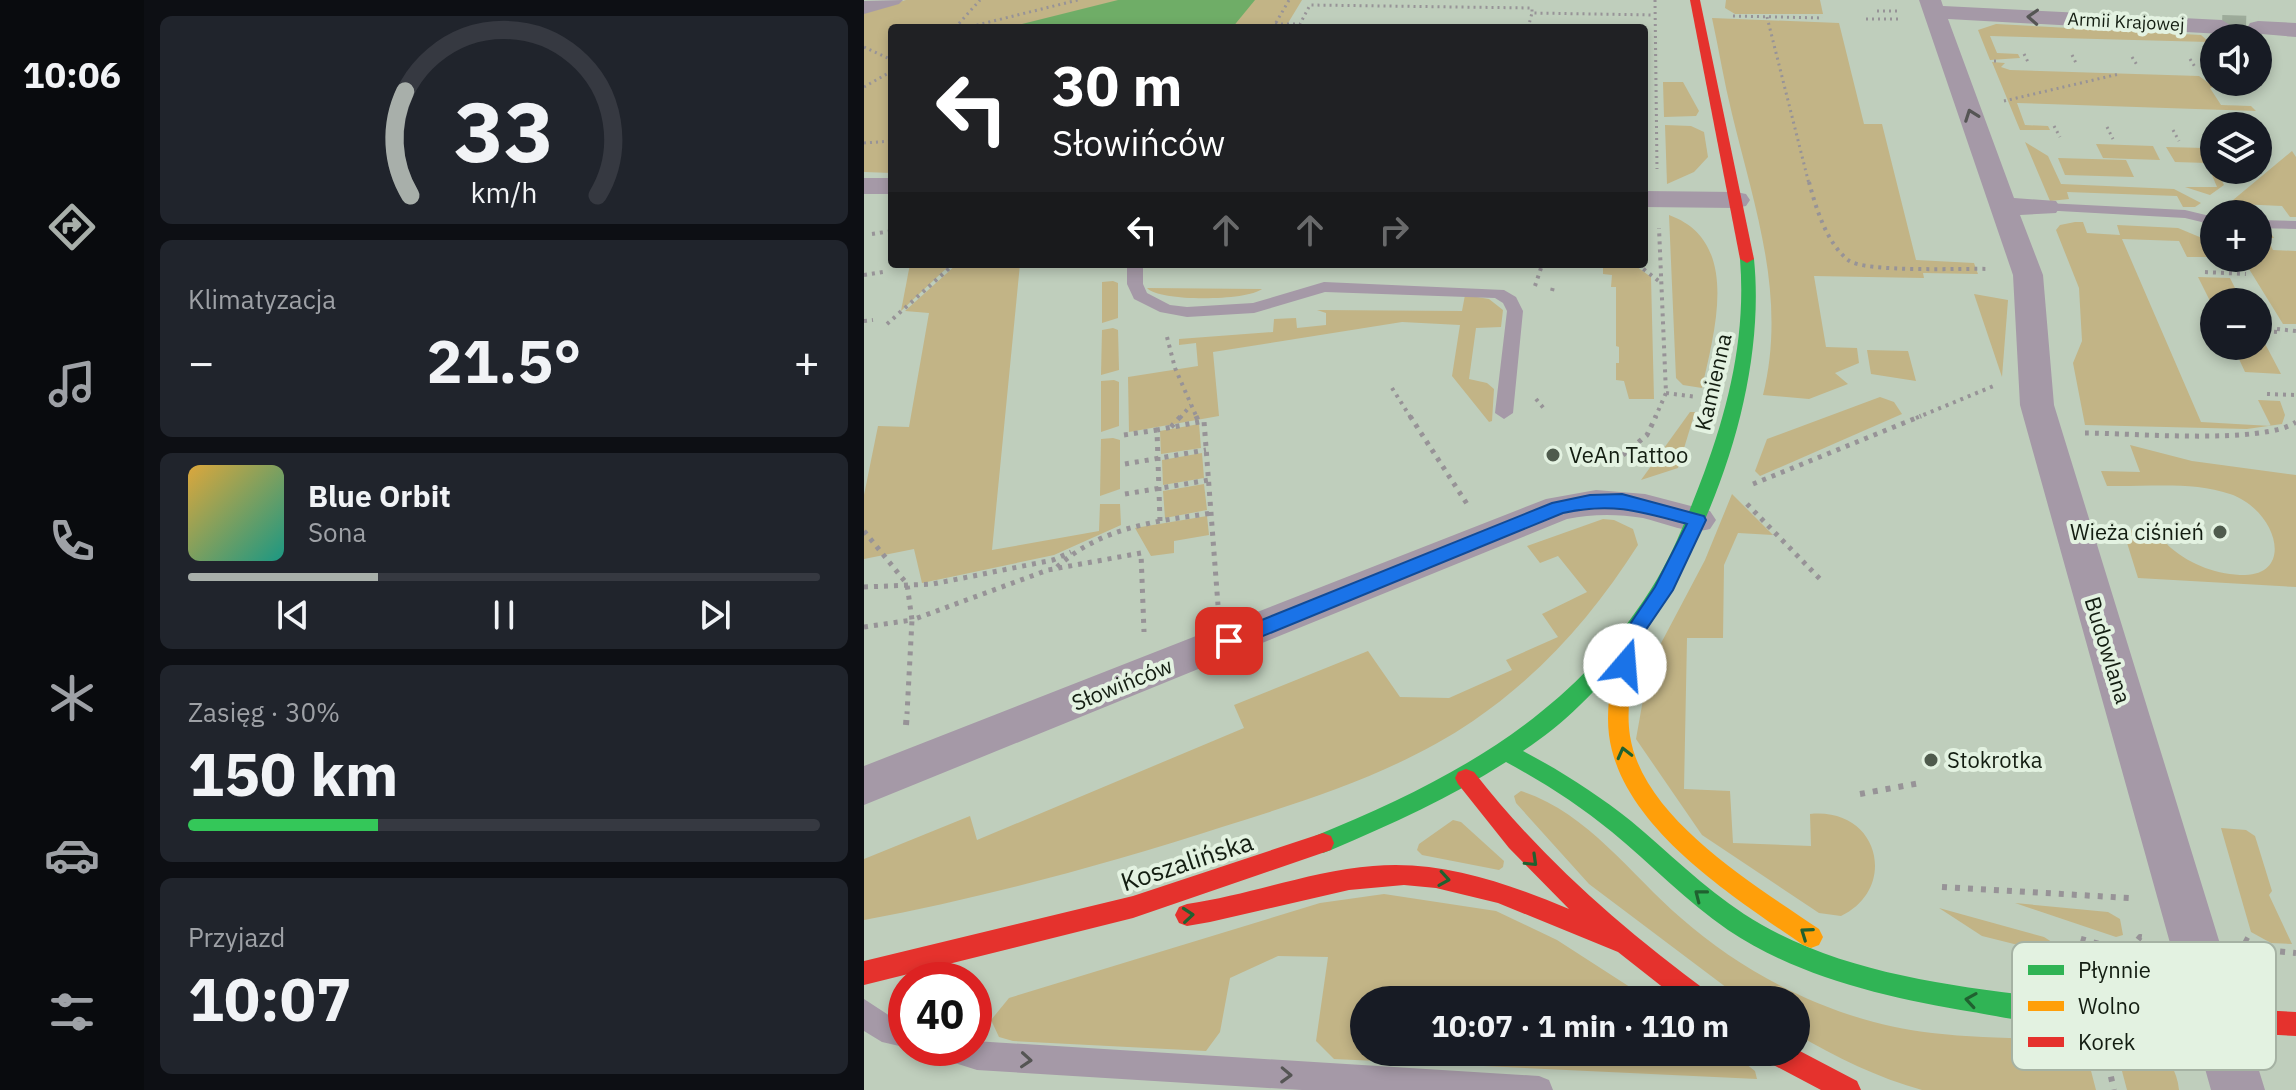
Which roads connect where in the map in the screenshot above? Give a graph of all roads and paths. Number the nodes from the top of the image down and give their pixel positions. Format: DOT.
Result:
graph roads {
  1 [pos="892,0"];
  2 [pos="980,0"];
  3 [pos="1078,0"];
  4 [pos="1289,0"];
  5 [pos="1655,0"];
  6 [pos="1695,0"];
  7 [pos="1877,1"];
  8 [pos="1932,6"];
  9 [pos="864,8"];
  10 [pos="1900,11"];
  11 [pos="1532,13"];
  12 [pos="1654,15"];
  13 [pos="1719,15"];
  14 [pos="1767,17"];
  15 [pos="1823,18"];
  16 [pos="959,24"];
  17 [pos="981,24"];
  18 [pos="1275,24"];
  19 [pos="1300,24"];
  20 [pos="1529,24"];
  21 [pos="2200,25"];
  22 [pos="864,47"];
  23 [pos="2024,54"];
  24 [pos="2072,55"];
  25 [pos="2132,57"];
  26 [pos="888,58"];
  27 [pos="2190,59"];
  28 [pos="2028,62"];
  29 [pos="2076,63"];
  30 [pos="2137,65"];
  31 [pos="2195,67"];
  32 [pos="888,73"];
  33 [pos="2119,74"];
  34 [pos="864,87"];
  35 [pos="2004,101"];
  36 [pos="2054,126"];
  37 [pos="2107,127"];
  38 [pos="2173,130"];
  39 [pos="2060,137"];
  40 [pos="2113,139"];
  41 [pos="888,141"];
  42 [pos="2179,141"];
  43 [pos="864,143"];
  44 [pos="1657,173"];
  45 [pos="864,186"];
  46 [pos="888,186"];
  47 [pos="1736,200"];
  48 [pos="2016,200"];
  49 [pos="1651,208"];
  50 [pos="2200,218"];
  51 [pos="2272,224"];
  52 [pos="2296,225"];
  53 [pos="888,232"];
  54 [pos="872,234"];
  55 [pos="950,268"];
  56 [pos="1135,268"];
  57 [pos="1642,268"];
  58 [pos="1993,269"];
  59 [pos="883,272"];
  60 [pos="2205,272"];
  61 [pos="2246,274"];
  62 [pos="864,275"];
  63 [pos="1661,282"];
  64 [pos="873,320"];
  65 [pos="864,321"];
  66 [pos="887,324"];
  67 [pos="2272,331"];
  68 [pos="2296,331"];
  69 [pos="1175,368"];
  70 [pos="2010,379"];
  71 [pos="1392,388"];
  72 [pos="1666,393"];
  73 [pos="2267,394"];
  74 [pos="2296,395"];
  75 [pos="1699,397"];
  76 [pos="1191,405"];
  77 [pos="1504,413"];
  78 [pos="1199,422"];
  79 [pos="2296,422"];
  80 [pos="1171,427"];
  81 [pos="1157,430"];
  82 [pos="2082,434"];
  83 [pos="1124,435"];
  84 [pos="1206,450"];
  85 [pos="1623,455"];
  86 [pos="1158,458"];
  87 [pos="1125,464"];
  88 [pos="1209,480"];
  89 [pos="1159,488"];
  90 [pos="1125,494"];
  91 [pos="1469,508"];
  92 [pos="1213,513"];
  93 [pos="1697,520"];
  94 [pos="1160,521"];
  95 [pos="864,531"];
  96 [pos="1071,552"];
  97 [pos="1056,568"];
  98 [pos="1822,581"];
  99 [pos="907,584"];
  100 [pos="864,587"];
  101 [pos="1218,605"];
  102 [pos="912,620"];
  103 [pos="864,627"];
  104 [pos="1144,633"];
  105 [pos="1630,639"];
  106 [pos="906,725"];
  107 [pos="1508,753"];
  108 [pos="1466,778"];
  109 [pos="1920,783"];
  110 [pos="864,786"];
  111 [pos="1860,794"];
  112 [pos="1942,887"];
  113 [pos="2130,898"];
  114 [pos="1083,923"];
  115 [pos="2162,939"];
  116 [pos="1617,941"];
  117 [pos="2136,942"];
  118 [pos="2195,942"];
  119 [pos="864,973"];
  120 [pos="1870,978"];
  121 [pos="1680,986"];
  122 [pos="2012,1006"];
  123 [pos="864,1013"];
  124 [pos="2276,1023"];
  125 [pos="2296,1024"];
  126 [pos="888,1030"];
  127 [pos="992,1057"];
  128 [pos="1802,1066"];
  129 [pos="2232,1070"];
  130 [pos="1539,1090"];
  131 [pos="1848,1090"];
  132 [pos="2238,1090"];
  1 -- 9 [label="street"];
  2 -- 16 [label="path"];
  3 -- 17 [label="path"];
  4 -- 18 [label="path"];
  5 -- 12 [label="path"];
  6 -- 47 [label="street, Kamienna"];
  7 -- 10 [label="path"];
  21 -- 8 [label="street, Armii Krajowej, one-way"];
  48 -- 8 [label="street, Budowlana, one-way"];
  11 -- 12 [label="path"];
  11 -- 19 [label="path"];
  11 -- 20 [label="path"];
  12 -- 44 [label="path"];
  13 -- 14 [label="path"];
  14 -- 15 [label="path"];
  14 -- 58 [label="path"];
  22 -- 26 [label="path"];
  23 -- 28 [label="path"];
  24 -- 29 [label="path"];
  25 -- 30 [label="path"];
  27 -- 31 [label="path"];
  32 -- 34 [label="path"];
  33 -- 35 [label="path"];
  36 -- 39 [label="path"];
  37 -- 40 [label="path"];
  38 -- 42 [label="path"];
  41 -- 43 [label="path"];
  45 -- 46 [label="street"];
  47 -- 49 [label="street"];
  47 -- 93 [label="street, Kamienna"];
  48 -- 50 [label="lane"];
  48 -- 118 [label="street, Budowlana"];
  49 -- 63 [label="path"];
  51 -- 52 [label="lane"];
  53 -- 54 [label="path"];
  55 -- 66 [label="path"];
  56 -- 77 [label="lane"];
  57 -- 63 [label="path"];
  59 -- 62 [label="path"];
  60 -- 61 [label="path"];
  63 -- 72 [label="path"];
  64 -- 65 [label="path"];
  67 -- 68 [label="path"];
  69 -- 76 [label="path"];
  70 -- 98 [label="path"];
  71 -- 91 [label="path"];
  72 -- 75 [label="path"];
  72 -- 85 [label="path"];
  73 -- 74 [label="path"];
  76 -- 78 [label="path"];
  76 -- 80 [label="path"];
  78 -- 80 [label="path"];
  78 -- 84 [label="path"];
  79 -- 82 [label="path"];
  80 -- 81 [label="path"];
  81 -- 83 [label="path"];
  81 -- 86 [label="path"];
  84 -- 86 [label="path"];
  84 -- 88 [label="path"];
  86 -- 87 [label="path"];
  86 -- 89 [label="path"];
  88 -- 89 [label="path"];
  88 -- 92 [label="path"];
  89 -- 90 [label="path"];
  89 -- 94 [label="path"];
  92 -- 94 [label="path"];
  92 -- 101 [label="path"];
  93 -- 105 [label="street, Kamienna"];
  93 -- 110 [label="street, Słowińców"];
  94 -- 96 [label="path"];
  95 -- 99 [label="path"];
  96 -- 97 [label="path"];
  96 -- 99 [label="path"];
  97 -- 102 [label="path"];
  97 -- 104 [label="path"];
  99 -- 100 [label="path"];
  99 -- 102 [label="path"];
  102 -- 103 [label="path"];
  102 -- 106 [label="path"];
  105 -- 107 [label="street, Kamienna"];
  120 -- 105 [label="street, one-way"];
  107 -- 108 [label="street, Koszalińska"];
  120 -- 107 [label="street, one-way"];
  108 -- 114 [label="street, Koszalińska"];
  108 -- 116 [label="street, one-way"];
  109 -- 111 [label="path"];
  112 -- 113 [label="path"];
  114 -- 116 [label="street, one-way"];
  114 -- 119 [label="street, Koszalińska"];
  115 -- 117 [label="path"];
  116 -- 121 [label="street"];
  122 -- 120 [label="street, one-way"];
  123 -- 126 [label="lane"];
  124 -- 125 [label="street"];
  127 -- 130 [label="lane, one-way"];
  128 -- 131 [label="street"];
  129 -- 132 [label="street, Budowlana"];
}
